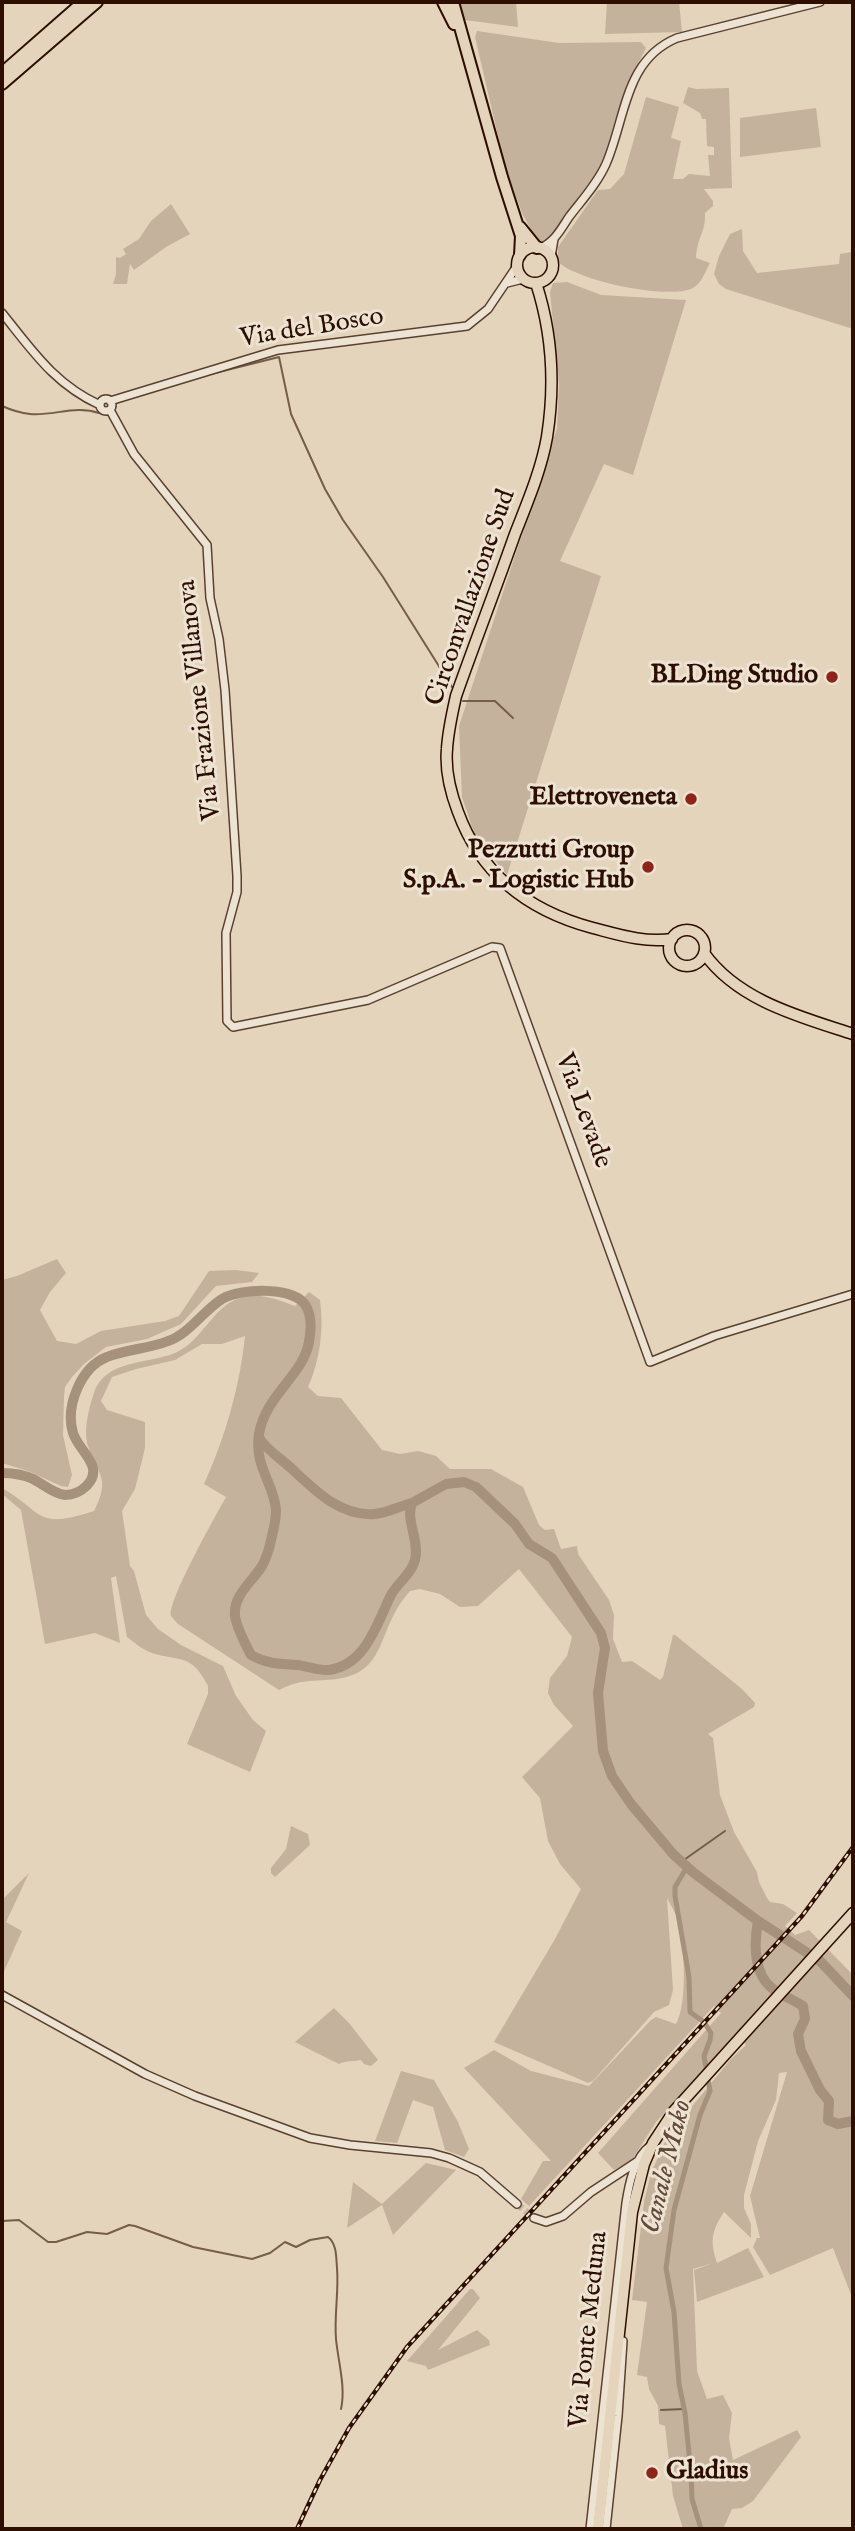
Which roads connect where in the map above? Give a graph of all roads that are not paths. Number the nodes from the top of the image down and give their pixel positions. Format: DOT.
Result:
graph roads {
  1 [pos="83,2"];
  2 [pos="97,2"];
  3 [pos="445,2"];
  4 [pos="453,2"];
  5 [pos="820,2"];
  6 [pos="76,13"];
  7 [pos="467,48"];
  8 [pos="2,74"];
  9 [pos="2,84"];
  10 [pos="518,225"];
  11 [pos="555,238"];
  12 [pos="539,248"];
  13 [pos="551,257"];
  14 [pos="519,260"];
  15 [pos="523,279"];
  16 [pos="539,282"];
  17 [pos="506,284"];
  18 [pos="2,313"];
  19 [pos="110,401"];
  20 [pos="100,405"];
  21 [pos="110,410"];
  22 [pos="672,939"];
  23 [pos="647,942"];
  24 [pos="670,951"];
  25 [pos="704,953"];
  26 [pos="696,964"];
  27 [pos="726,976"];
  28 [pos="227,1017"];
  29 [pos="853,1034"];
  30 [pos="853,1294"];
  31 [pos="853,1913"];
  32 [pos="2,1995"];
  33 [pos="653,2143"];
  34 [pos="638,2161"];
  35 [pos="613,2178"];
  36 [pos="629,2184"];
  37 [pos="517,2204"];
  38 [pos="534,2218"];
  39 [pos="623,2281"];
  40 [pos="590,2529"];
  41 [pos="598,2529"];
  42 [pos="606,2529"];
  1 -- 6 [label="highway"];
  2 -- 6 [label="highway"];
  3 -- 7 [label="highway"];
  4 -- 7 [label="highway"];
  5 -- 11 [label="street"];
  6 -- 8 [label="highway"];
  6 -- 9 [label="highway"];
  7 -- 10 [label="highway"];
  10 -- 12 [label="highway"];
  10 -- 14 [label="highway"];
  11 -- 12 [label="street"];
  11 -- 13 [label="street"];
  12 -- 13 [label="main road"];
  12 -- 14 [label="main road"];
  13 -- 16 [label="main road"];
  14 -- 15 [label="main road"];
  14 -- 17 [label="street, Via del Bosco"];
  15 -- 16 [label="main road"];
  15 -- 17 [label="street"];
  16 -- 23 [label="main road, Circonvallazione Sud"];
  17 -- 19 [label="street, Via del Bosco"];
  18 -- 20 [label="street"];
  19 -- 20 [label="street"];
  19 -- 21 [label="street"];
  20 -- 21 [label="street"];
  21 -- 28 [label="street, Via Frazione Villanova"];
  22 -- 23 [label="main road, Circonvallazione Sud"];
  22 -- 24 [label="main road"];
  22 -- 25 [label="main road"];
  23 -- 24 [label="main road"];
  24 -- 26 [label="main road"];
  25 -- 26 [label="main road"];
  25 -- 27 [label="main road"];
  26 -- 27 [label="main road"];
  27 -- 29 [label="main road"];
  28 -- 30 [label="street, Via Levade"];
  31 -- 33 [label="main road, Via Ponte Meduna"];
  32 -- 37 [label="street"];
  33 -- 34 [label="street, Via Ponte Meduna"];
  33 -- 39 [label="main road, Via Ponte Meduna"];
  34 -- 35 [label="street"];
  34 -- 36 [label="street, Via Ponte Meduna"];
  35 -- 36 [label="street"];
  35 -- 38 [label="street"];
  36 -- 40 [label="street, Via Ponte Meduna"];
  39 -- 41 [label="main road, Via Ponte Meduna"];
  39 -- 42 [label="street, Via Ponte Meduna"];
}
